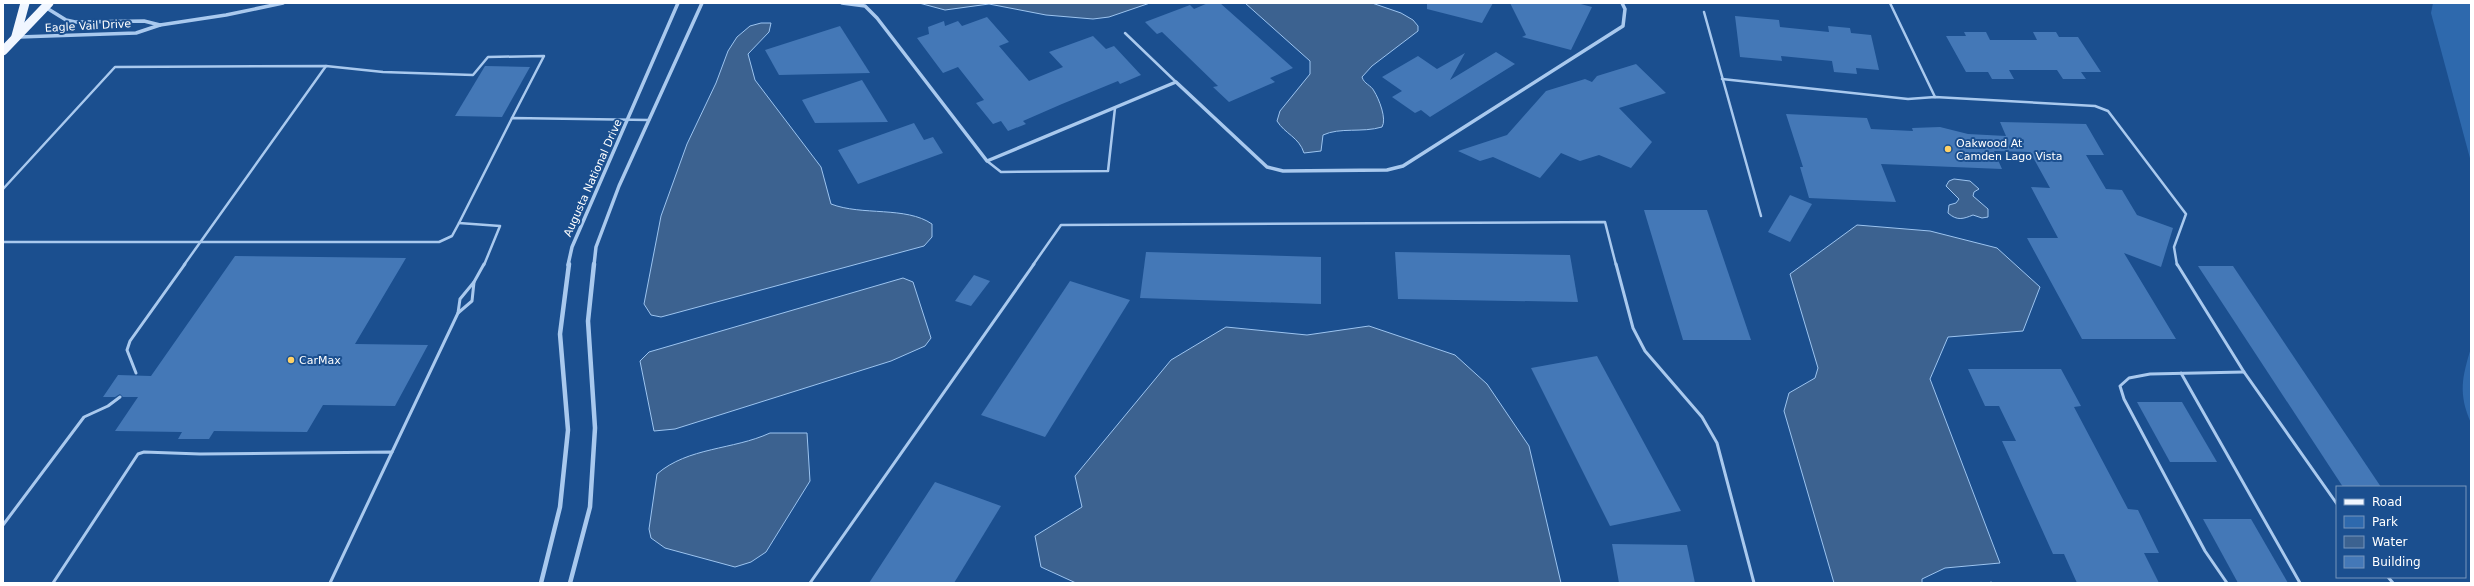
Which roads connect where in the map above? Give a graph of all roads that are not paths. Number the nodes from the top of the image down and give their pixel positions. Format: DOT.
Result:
graph roads {
  1 [pos="25,3"];
  2 [pos="283,3"];
  3 [pos="678,3"];
  4 [pos="702,3"];
  5 [pos="842,3"];
  6 [pos="1622,3"];
  7 [pos="1890,3"];
  8 [pos="47,5"];
  9 [pos="1704,12"];
  10 [pos="160,25"];
  11 [pos="1125,33"];
  12 [pos="16,37"];
  13 [pos="3,51"];
  14 [pos="326,66"];
  15 [pos="1722,79"];
  16 [pos="1176,82"];
  17 [pos="1935,97"];
  18 [pos="1115,108"];
  19 [pos="512,118"];
  20 [pos="628,120"];
  21 [pos="649,120"];
  22 [pos="987,161"];
  23 [pos="3,189"];
  24 [pos="1760,216"];
  25 [pos="459,223"];
  26 [pos="3,242"];
  27 [pos="200,243"];
  28 [pos="474,282"];
  29 [pos="458,314"];
  30 [pos="2244,372"];
  31 [pos="136,373"];
  32 [pos="2181,373"];
  33 [pos="120,397"];
  34 [pos="392,452"];
  35 [pos="2336,503"];
  36 [pos="3,525"];
  37 [pos="54,583"];
  38 [pos="330,583"];
  39 [pos="541,583"];
  40 [pos="570,583"];
  41 [pos="810,583"];
  42 [pos="1754,583"];
  43 [pos="2227,583"];
  44 [pos="2300,583"];
  1 -- 12 [label="main road"];
  2 -- 10 [label="street, Eagle Vail Drive"];
  3 -- 20 [label="street, Augusta National Drive"];
  4 -- 21 [label="street"];
  5 -- 22 [label="street"];
  6 -- 16 [label="street"];
  7 -- 17 [label="lane"];
  8 -- 10 [label="street, Eagle Vail Drive"];
  8 -- 12 [label="main road"];
  9 -- 15 [label="lane"];
  10 -- 12 [label="street, Eagle Vail Drive"];
  11 -- 16 [label="lane"];
  12 -- 13 [label="main road"];
  14 -- 19 [label="lane"];
  14 -- 23 [label="lane"];
  14 -- 27 [label="lane"];
  15 -- 17 [label="lane"];
  15 -- 24 [label="lane"];
  16 -- 18 [label="street"];
  17 -- 30 [label="lane"];
  18 -- 22 [label="street"];
  18 -- 22 [label="lane"];
  19 -- 20 [label="lane"];
  19 -- 25 [label="lane"];
  20 -- 21 [label="lane"];
  20 -- 39 [label="street, Augusta National Drive"];
  21 -- 40 [label="street"];
  25 -- 27 [label="lane"];
  25 -- 28 [label="lane"];
  26 -- 27 [label="lane"];
  27 -- 31 [label="lane"];
  28 -- 29 [label="lane"];
  28 -- 29 [label="lane"];
  29 -- 34 [label="lane"];
  30 -- 32 [label="lane"];
  30 -- 35 [label="lane"];
  32 -- 43 [label="lane"];
  32 -- 44 [label="lane"];
  33 -- 36 [label="lane"];
  34 -- 37 [label="lane"];
  34 -- 38 [label="lane"];
  41 -- 42 [label="lane"];
}
